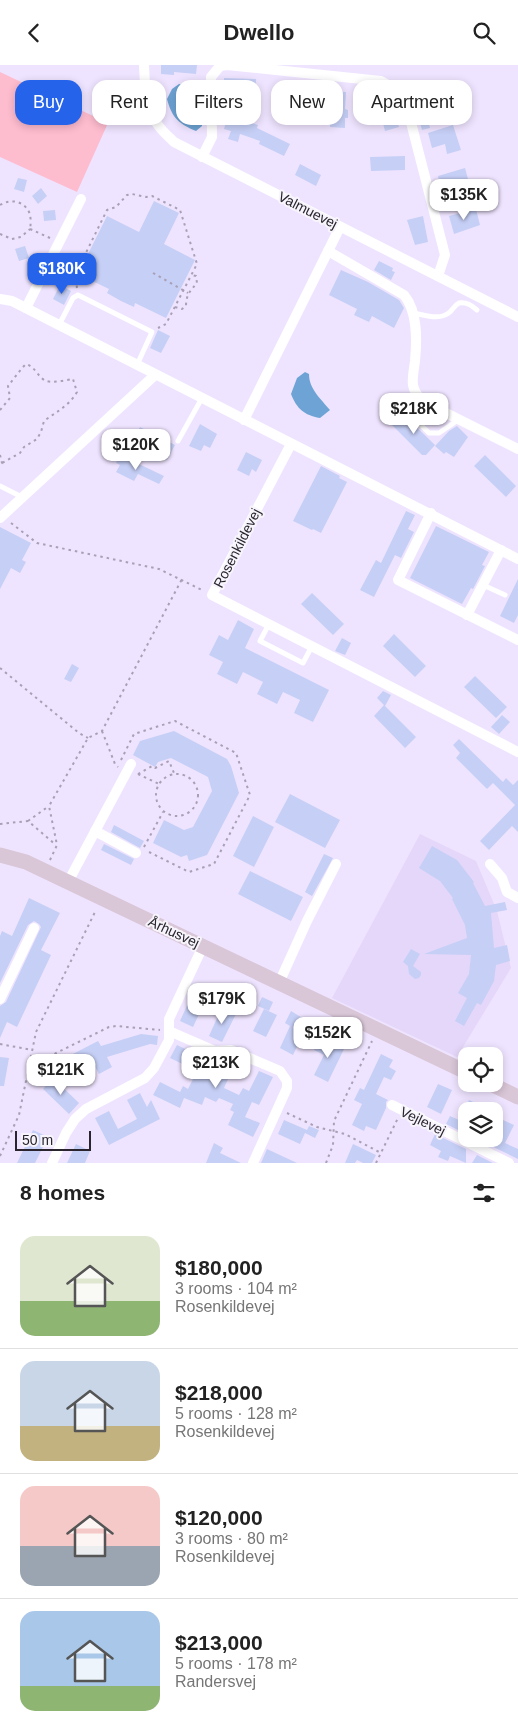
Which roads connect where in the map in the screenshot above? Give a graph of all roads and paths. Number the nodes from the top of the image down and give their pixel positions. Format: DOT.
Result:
graph roads {
  1 [pos="144,65"];
  2 [pos="202,157"];
  3 [pos="81,199"];
  4 [pos="0,205"];
  5 [pos="340,227"];
  6 [pos="30,229"];
  7 [pos="0,234"];
  8 [pos="59,241"];
  9 [pos="328,251"];
  10 [pos="153,273"];
  11 [pos="191,274"];
  12 [pos="438,276"];
  13 [pos="183,290"];
  14 [pos="188,293"];
  15 [pos="78,295"];
  16 [pos="0,299"];
  17 [pos="175,307"];
  18 [pos="26,308"];
  19 [pos="477,310"];
  20 [pos="413,313"];
  21 [pos="518,317"];
  22 [pos="59,325"];
  23 [pos="152,332"];
  24 [pos="137,365"];
  25 [pos="156,375"];
  26 [pos="202,398"];
  27 [pos="422,401"];
  28 [pos="0,410"];
  29 [pos="244,419"];
  30 [pos="459,419"];
  31 [pos="178,441"];
  32 [pos="291,444"];
  33 [pos="518,449"];
  34 [pos="0,455"];
  35 [pos="1,464"];
  36 [pos="0,486"];
  37 [pos="22,497"];
  38 [pos="431,513"];
  39 [pos="1,517"];
  40 [pos="501,550"];
  41 [pos="518,559"];
  42 [pos="182,579"];
  43 [pos="483,585"];
  44 [pos="212,595"];
  45 [pos="505,595"];
  46 [pos="467,615"];
  47 [pos="269,624"];
  48 [pos="518,640"];
  49 [pos="312,646"];
  50 [pos="0,668"];
  51 [pos="102,731"];
  52 [pos="88,738"];
  53 [pos="518,752"];
  54 [pos="125,768"];
  55 [pos="138,774"];
  56 [pos="174,774"];
  57 [pos="159,784"];
  58 [pos="49,806"];
  59 [pos="163,812"];
  60 [pos="28,821"];
  61 [pos="0,825"];
  62 [pos="95,831"];
  63 [pos="57,845"];
  64 [pos="139,851"];
  65 [pos="0,855"];
  66 [pos="336,864"];
  67 [pos="490,864"];
  68 [pos="44,871"];
  69 [pos="68,882"];
  70 [pos="518,898"];
  71 [pos="97,908"];
  72 [pos="34,928"];
  73 [pos="203,946"];
  74 [pos="280,983"];
  75 [pos="0,999"];
  76 [pos="169,1031"];
  77 [pos="373,1039"];
  78 [pos="0,1045"];
  79 [pos="32,1050"];
  80 [pos="30,1062"];
  81 [pos="458,1068"];
  82 [pos="503,1090"];
  83 [pos="518,1097"];
  84 [pos="392,1105"];
  85 [pos="278,1109"];
  86 [pos="401,1110"];
  87 [pos="333,1132"];
  88 [pos="381,1153"];
  89 [pos="0,1155"];
  90 [pos="52,1163"];
  91 [pos="253,1163"];
  92 [pos="326,1163"];
  93 [pos="376,1163"];
  94 [pos="509,1163"];
  1 -- 2 [label="street, Valmuevej"];
  2 -- 5 [label="street, Valmuevej"];
  2 -- 12 [label="street"];
  3 -- 8 [label="street"];
  4 -- 6 [label="path"];
  5 -- 9 [label="street"];
  5 -- 12 [label="street, Valmuevej"];
  6 -- 7 [label="path"];
  6 -- 8 [label="path"];
  8 -- 18 [label="street"];
  9 -- 20 [label="street"];
  9 -- 29 [label="street"];
  10 -- 13 [label="path"];
  11 -- 13 [label="path"];
  11 -- 14 [label="path"];
  11 -- 15 [label="path"];
  12 -- 21 [label="street, Valmuevej"];
  13 -- 14 [label="path"];
  13 -- 17 [label="path"];
  14 -- 17 [label="path"];
  15 -- 22 [label="lane"];
  15 -- 23 [label="lane"];
  16 -- 18 [label="street"];
  17 -- 23 [label="path"];
  18 -- 22 [label="street"];
  19 -- 20 [label="lane"];
  20 -- 27 [label="street"];
  22 -- 24 [label="street"];
  23 -- 24 [label="lane"];
  24 -- 25 [label="street"];
  25 -- 26 [label="street"];
  25 -- 37 [label="street"];
  26 -- 29 [label="street"];
  26 -- 31 [label="lane"];
  27 -- 30 [label="street"];
  27 -- 30 [label="lane"];
  28 -- 35 [label="path"];
  29 -- 32 [label="street"];
  30 -- 33 [label="street"];
  32 -- 38 [label="street"];
  32 -- 44 [label="street, Rosenkildevej"];
  34 -- 35 [label="path"];
  36 -- 37 [label="lane"];
  37 -- 39 [label="street"];
  38 -- 40 [label="street"];
  38 -- 46 [label="street"];
  39 -- 42 [label="path"];
  40 -- 41 [label="street"];
  40 -- 43 [label="street"];
  42 -- 44 [label="path"];
  42 -- 51 [label="path"];
  43 -- 45 [label="lane"];
  43 -- 46 [label="street"];
  44 -- 47 [label="street, Rosenkildevej"];
  46 -- 48 [label="street"];
  47 -- 49 [label="street, Rosenkildevej"];
  47 -- 49 [label="lane"];
  49 -- 53 [label="street, Rosenkildevej"];
  50 -- 52 [label="path"];
  51 -- 52 [label="path"];
  51 -- 54 [label="path"];
  52 -- 58 [label="path"];
  54 -- 55 [label="path"];
  54 -- 62 [label="street"];
  54 -- 64 [label="path"];
  55 -- 56 [label="path"];
  55 -- 57 [label="path"];
  56 -- 57 [label="path"];
  56 -- 59 [label="path"];
  57 -- 59 [label="path"];
  58 -- 60 [label="path"];
  58 -- 63 [label="path"];
  59 -- 64 [label="path"];
  60 -- 61 [label="path"];
  60 -- 63 [label="path"];
  62 -- 64 [label="street"];
  62 -- 69 [label="street"];
  63 -- 68 [label="path"];
  65 -- 68 [label="street, Århusvej"];
  66 -- 74 [label="street"];
  67 -- 70 [label="street"];
  68 -- 69 [label="street, Århusvej"];
  69 -- 73 [label="street, Århusvej"];
  71 -- 79 [label="path"];
  72 -- 75 [label="street"];
  73 -- 74 [label="street, Århusvej"];
  73 -- 76 [label="street"];
  74 -- 81 [label="street, Århusvej"];
  76 -- 80 [label="path"];
  76 -- 85 [label="street"];
  76 -- 90 [label="street"];
  77 -- 87 [label="path"];
  78 -- 79 [label="path"];
  79 -- 80 [label="path"];
  80 -- 89 [label="path"];
  82 -- 83 [label="street"];
  84 -- 86 [label="street, Vejlevej"];
  85 -- 87 [label="path"];
  85 -- 91 [label="street"];
  86 -- 88 [label="path"];
  86 -- 94 [label="street, Vejlevej"];
  87 -- 88 [label="path"];
  87 -- 92 [label="path"];
  88 -- 93 [label="path"];
}
